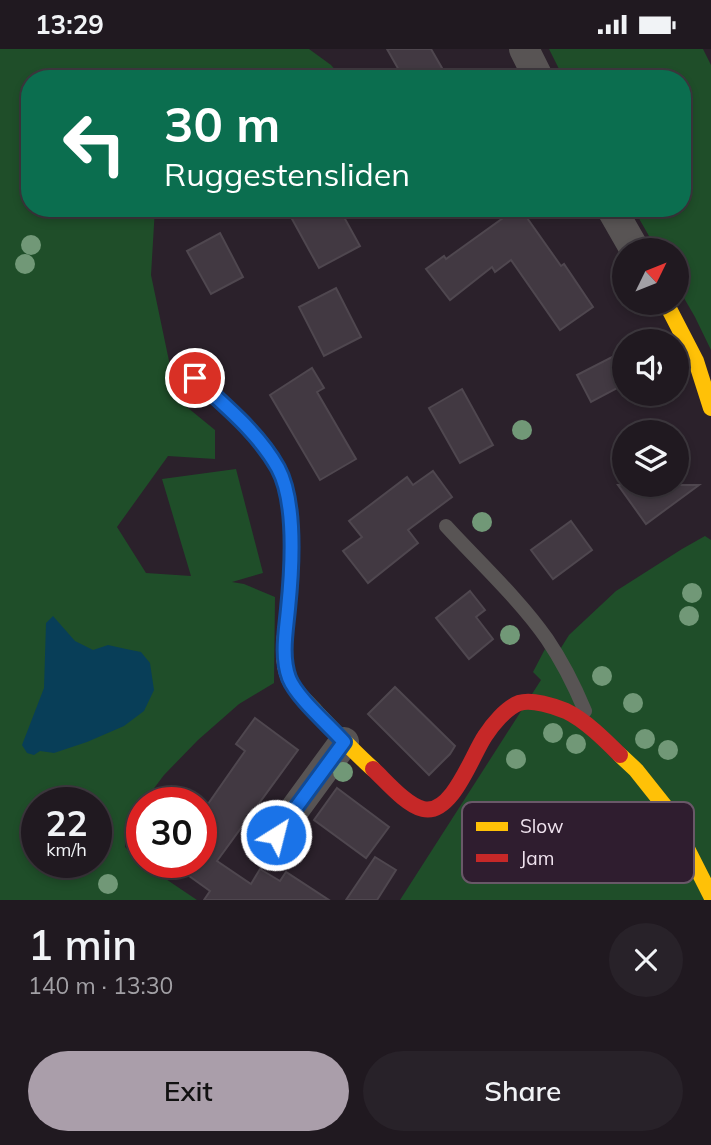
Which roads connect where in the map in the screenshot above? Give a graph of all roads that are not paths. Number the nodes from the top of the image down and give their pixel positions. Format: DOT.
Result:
graph roads {
  1 [pos="524,49"];
  2 [pos="534,70"];
  3 [pos="616,217"];
  4 [pos="628,238"];
  5 [pos="672,315"];
  6 [pos="195,378"];
  7 [pos="711,408"];
  8 [pos="446,526"];
  9 [pos="581,722"];
  10 [pos="344,742"];
  11 [pos="661,802"];
  12 [pos="276,835"];
  13 [pos="694,862"];
  14 [pos="711,896"];
  1 -- 2 [label="street"];
  3 -- 4 [label="street"];
  5 -- 7 [label="street"];
  6 -- 10 [label="street"];
  8 -- 9 [label="lane"];
  9 -- 10 [label="street"];
  9 -- 11 [label="street"];
  10 -- 12 [label="street"];
  13 -- 14 [label="street"];
}
